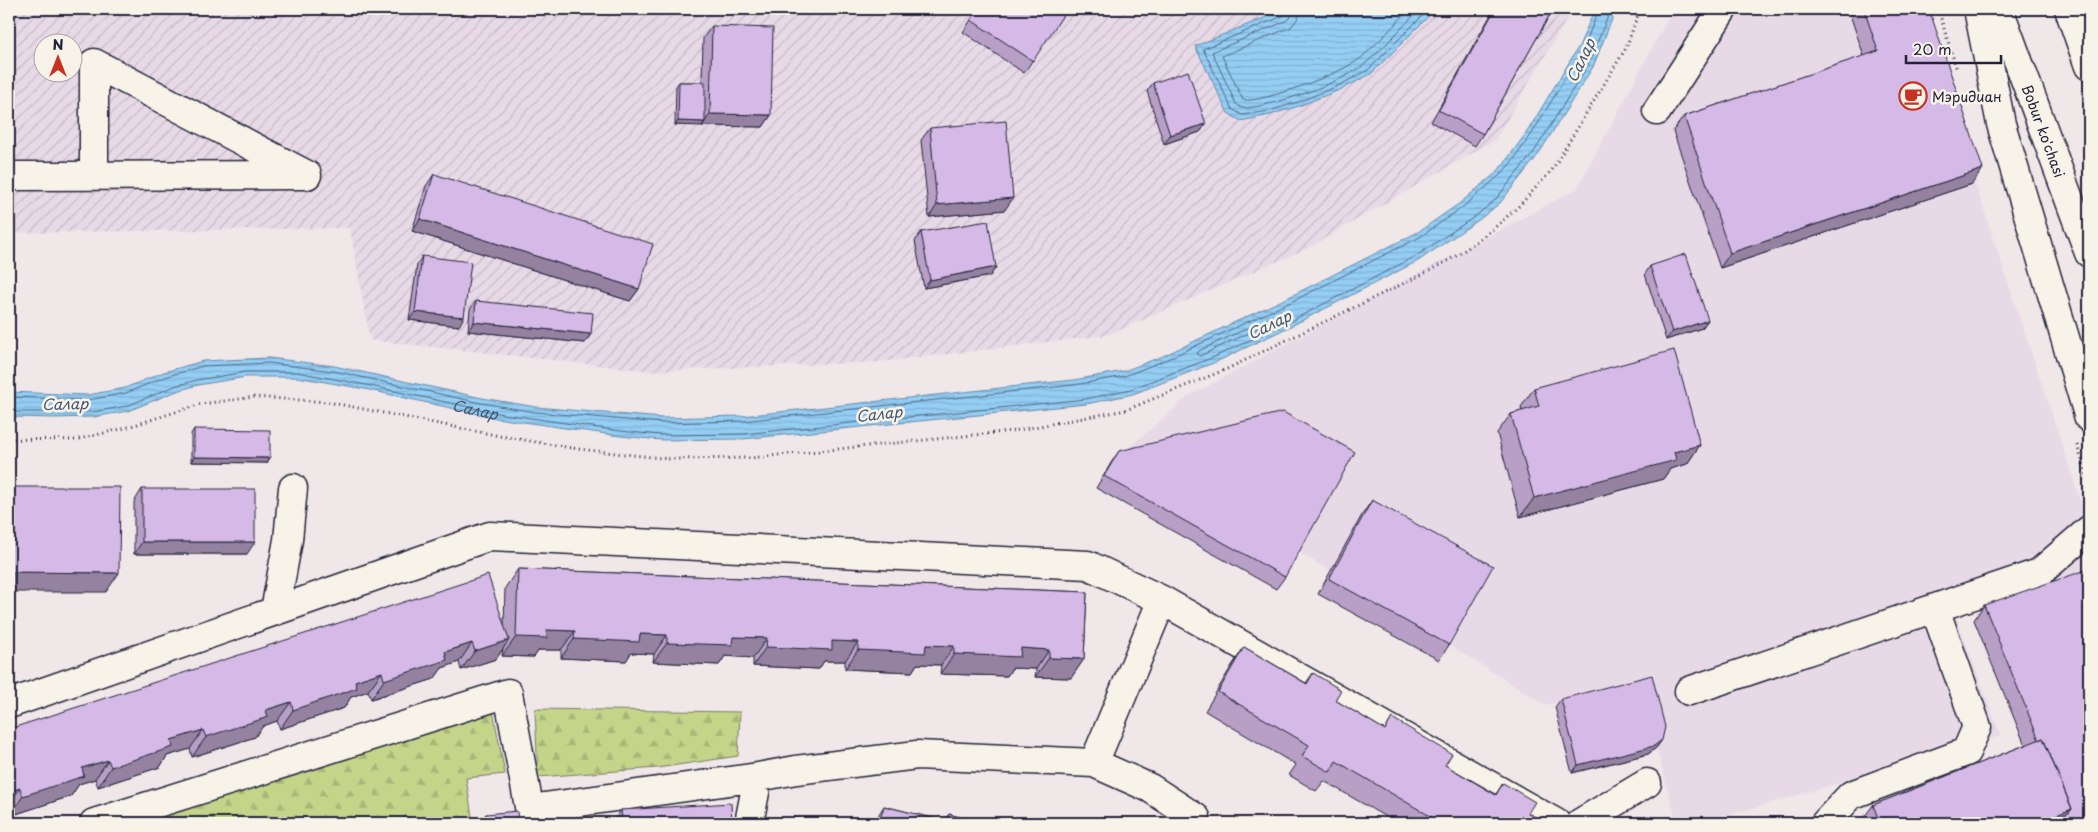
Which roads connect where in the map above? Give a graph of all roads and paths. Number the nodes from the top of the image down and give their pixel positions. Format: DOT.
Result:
graph roads {
  1 [pos="1640,9"];
  2 [pos="1723,9"];
  3 [pos="1978,9"];
  4 [pos="1999,9"];
  5 [pos="2069,9"];
  6 [pos="2089,66"];
  7 [pos="1657,111"];
  8 [pos="94,175"];
  9 [pos="9,176"];
  10 [pos="2089,253"];
  11 [pos="2089,418"];
  12 [pos="9,439"];
  13 [pos="293,488"];
  14 [pos="2089,530"];
  15 [pos="1162,600"];
  16 [pos="1935,609"];
  17 [pos="275,611"];
  18 [pos="1689,691"];
  19 [pos="9,704"];
  20 [pos="1094,763"];
  21 [pos="758,777"];
  22 [pos="1646,783"];
  23 [pos="531,816"];
  24 [pos="1196,818"];
  25 [pos="94,823"];
  26 [pos="749,823"];
  27 [pos="1556,823"];
  28 [pos="1580,823"];
  29 [pos="1825,823"];
  1 -- 12 [label="path"];
  2 -- 7 [label="main road"];
  3 -- 11 [label="main road"];
  4 -- 10 [label="main road, Bobur ko'chasi"];
  5 -- 6 [label="main road"];
  8 -- 8 [label="main road"];
  8 -- 9 [label="main road"];
  13 -- 17 [label="main road"];
  14 -- 16 [label="main road"];
  15 -- 17 [label="main road"];
  15 -- 20 [label="main road"];
  15 -- 27 [label="main road"];
  16 -- 18 [label="main road"];
  16 -- 29 [label="main road"];
  17 -- 19 [label="main road"];
  20 -- 21 [label="main road"];
  20 -- 24 [label="main road"];
  21 -- 23 [label="main road"];
  21 -- 26 [label="main road"];
  22 -- 28 [label="main road"];
  23 -- 25 [label="main road"];
}
